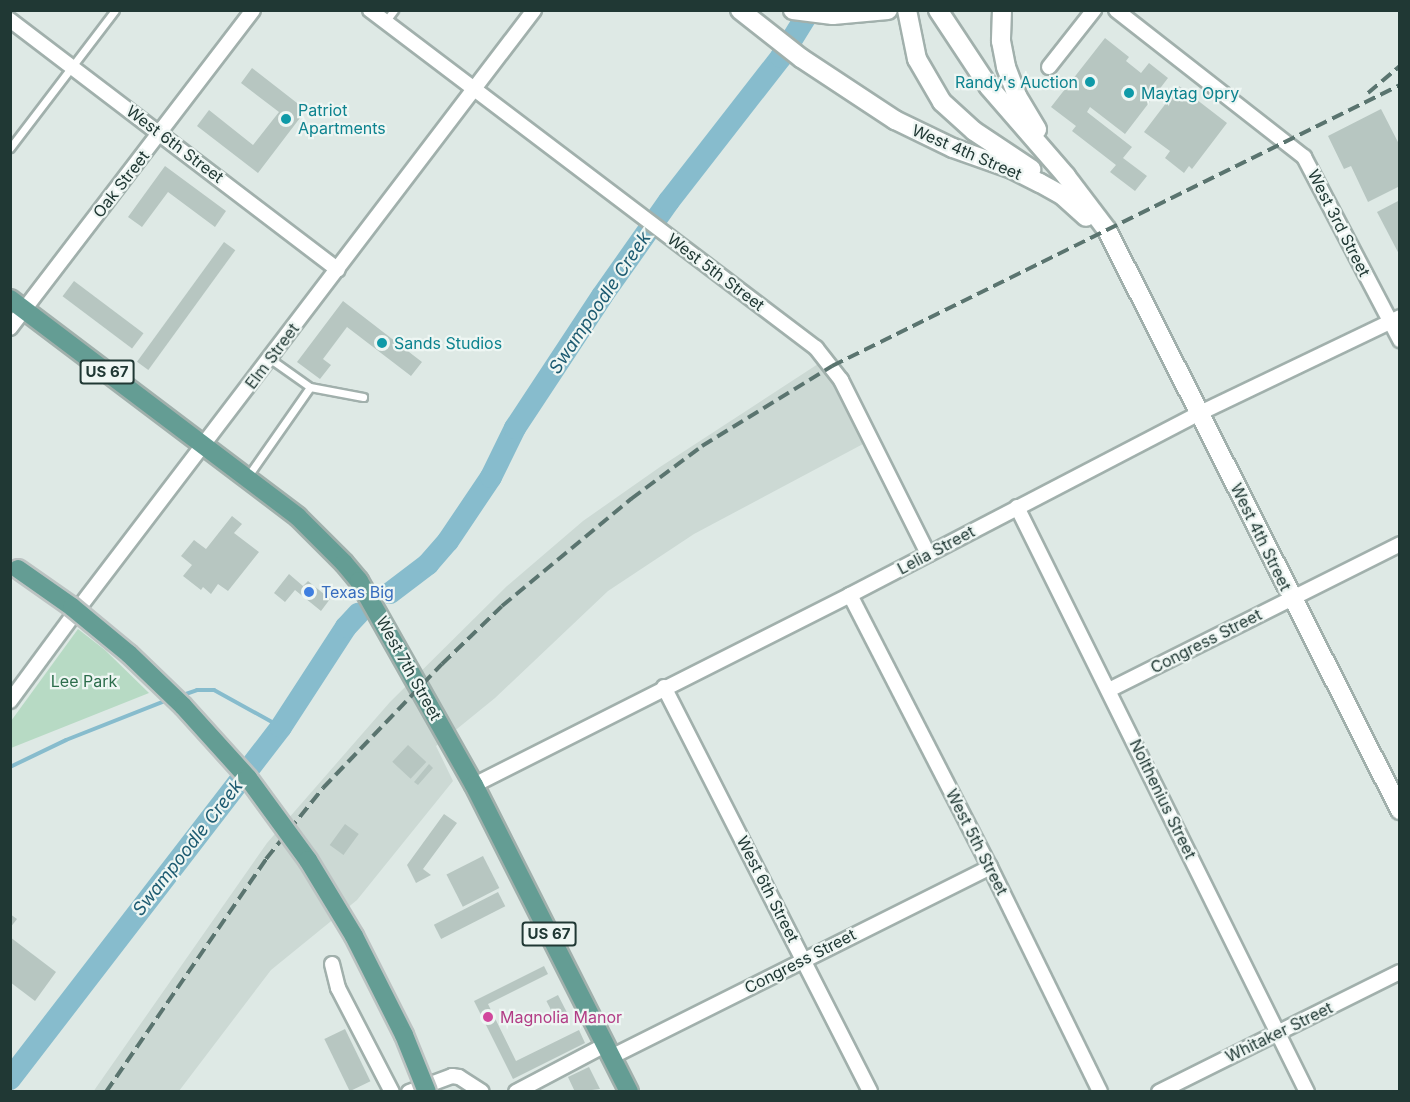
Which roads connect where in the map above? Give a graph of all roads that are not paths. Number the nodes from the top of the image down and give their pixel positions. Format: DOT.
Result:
graph roads {
  1 [pos="115,10"];
  2 [pos="253,10"];
  3 [pos="370,10"];
  4 [pos="394,10"];
  5 [pos="534,10"];
  6 [pos="740,10"];
  7 [pos="793,10"];
  8 [pos="888,10"];
  9 [pos="907,10"];
  10 [pos="938,10"];
  11 [pos="1002,10"];
  12 [pos="1094,10"];
  13 [pos="1116,10"];
  14 [pos="10,20"];
  15 [pos="386,22"];
  16 [pos="73,66"];
  17 [pos="1049,67"];
  18 [pos="474,88"];
  19 [pos="161,133"];
  20 [pos="10,148"];
  21 [pos="1066,176"];
  22 [pos="1063,196"];
  23 [pos="1124,264"];
  24 [pos="338,270"];
  25 [pos="18,304"];
  26 [pos="1395,319"];
  27 [pos="10,328"];
  28 [pos="1400,340"];
  29 [pos="269,358"];
  30 [pos="310,387"];
  31 [pos="363,397"];
  32 [pos="1200,413"];
  33 [pos="204,446"];
  34 [pos="247,478"];
  35 [pos="1017,507"];
  36 [pos="1400,544"];
  37 [pos="928,554"];
  38 [pos="14,566"];
  39 [pos="850,595"];
  40 [pos="1291,598"];
  41 [pos="664,687"];
  42 [pos="1109,690"];
  43 [pos="10,701"];
  44 [pos="474,785"];
  45 [pos="1400,810"];
  46 [pos="990,867"];
  47 [pos="804,959"];
  48 [pos="332,964"];
  49 [pos="1400,972"];
  50 [pos="1278,1032"];
  51 [pos="608,1051"];
  52 [pos="392,1092"];
  53 [pos="409,1092"];
  54 [pos="427,1092"];
  55 [pos="482,1092"];
  56 [pos="516,1092"];
  57 [pos="628,1092"];
  58 [pos="870,1092"];
  59 [pos="1100,1092"];
  60 [pos="1159,1092"];
  61 [pos="1307,1092"];
  1 -- 16 [label="lane"];
  2 -- 19 [label="street, Oak Street"];
  3 -- 15 [label="street, West 5th Street"];
  4 -- 15 [label="lane"];
  5 -- 18 [label="street, Elm Street"];
  6 -- 22 [label="main road, West 4th Street"];
  7 -- 8 [label="main road"];
  9 -- 22 [label="main road"];
  10 -- 21 [label="main road"];
  11 -- 21 [label="main road"];
  12 -- 17 [label="street"];
  13 -- 26 [label="street, West 3rd Street"];
  14 -- 16 [label="street, West 6th Street"];
  15 -- 18 [label="street, West 5th Street"];
  16 -- 19 [label="street, West 6th Street"];
  16 -- 20 [label="lane"];
  18 -- 24 [label="street, Elm Street"];
  18 -- 37 [label="street, West 5th Street"];
  19 -- 24 [label="street, West 6th Street"];
  19 -- 25 [label="street, Oak Street"];
  21 -- 23 [label="main road, West 4th Street"];
  22 -- 23 [label="main road, West 4th Street"];
  23 -- 32 [label="main road, West 4th Street"];
  24 -- 29 [label="street, Elm Street"];
  25 -- 27 [label="street, Oak Street"];
  25 -- 33 [label="main road, West 7th Street / US 67"];
  26 -- 28 [label="street, West 3rd Street"];
  26 -- 32 [label="street, Lelia Street"];
  29 -- 30 [label="lane"];
  29 -- 33 [label="street, Elm Street"];
  30 -- 31 [label="lane"];
  30 -- 34 [label="lane"];
  32 -- 35 [label="street, Lelia Street"];
  32 -- 40 [label="main road, West 4th Street"];
  33 -- 34 [label="main road, West 7th Street / US 67"];
  33 -- 43 [label="street, Elm Street"];
  34 -- 44 [label="main road, West 7th Street / US 67"];
  35 -- 37 [label="street, Lelia Street"];
  35 -- 42 [label="street, Nolthenius Street"];
  36 -- 40 [label="street, Congress Street"];
  37 -- 39 [label="street, Lelia Street"];
  38 -- 54 [label="main road, bridge"];
  39 -- 41 [label="street, Lelia Street"];
  39 -- 46 [label="street, West 5th Street"];
  40 -- 42 [label="street, Congress Street"];
  40 -- 45 [label="main road, West 4th Street"];
  41 -- 44 [label="street, Lelia Street"];
  41 -- 47 [label="street, West 6th Street"];
  42 -- 50 [label="street, Nolthenius Street"];
  44 -- 51 [label="main road, West 7th Street / US 67"];
  46 -- 47 [label="street, Congress Street"];
  46 -- 59 [label="street, West 5th Street"];
  47 -- 51 [label="street, Congress Street"];
  47 -- 58 [label="street, West 6th Street"];
  48 -- 52 [label="street"];
  49 -- 50 [label="street, Whitaker Street"];
  50 -- 60 [label="street, Whitaker Street"];
  50 -- 61 [label="street, Nolthenius Street"];
  51 -- 56 [label="street, Congress Street"];
  51 -- 57 [label="main road, West 7th Street / US 67"];
  53 -- 55 [label="street"];
}
